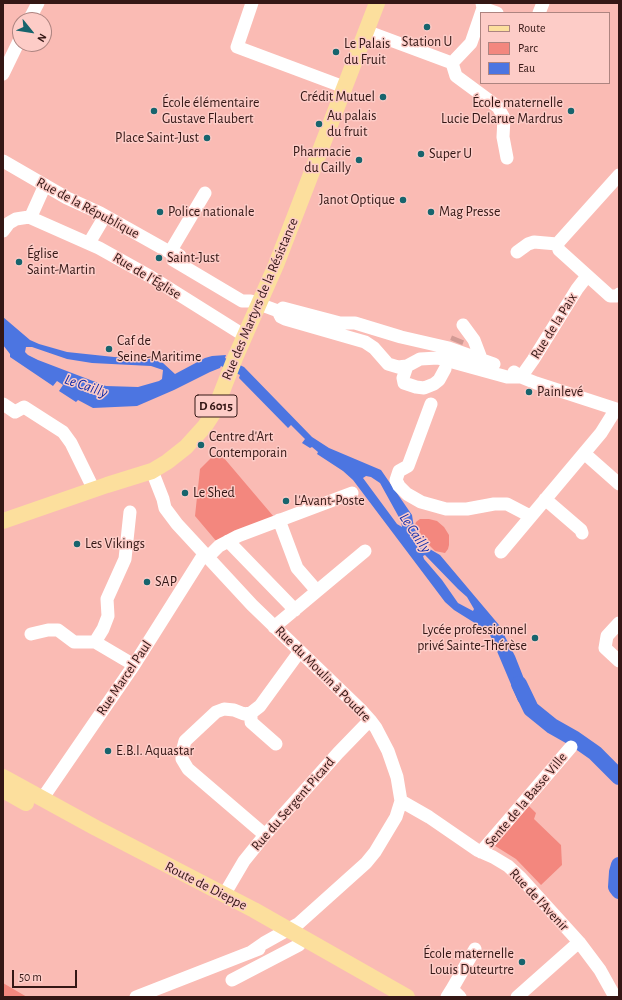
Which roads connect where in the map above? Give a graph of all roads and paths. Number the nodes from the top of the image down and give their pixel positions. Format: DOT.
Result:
graph roads {
  1 [pos="38,3"];
  2 [pos="252,3"];
  3 [pos="373,4"];
  4 [pos="483,5"];
  5 [pos="33,12"];
  6 [pos="495,12"];
  7 [pos="480,14"];
  8 [pos="366,31"];
  9 [pos="14,52"];
  10 [pos="452,63"];
  11 [pos="3,74"];
  12 [pos="344,87"];
  13 [pos="507,158"];
  14 [pos="3,161"];
  15 [pos="619,175"];
  16 [pos="45,185"];
  17 [pos="205,193"];
  18 [pos="105,216"];
  19 [pos="29,217"];
  20 [pos="3,231"];
  21 [pos="557,244"];
  22 [pos="94,246"];
  23 [pos="517,252"];
  24 [pos="171,253"];
  25 [pos="587,276"];
  26 [pos="618,295"];
  27 [pos="255,302"];
  28 [pos="342,329"];
  29 [pos="245,336"];
  30 [pos="458,338"];
  31 [pos="413,339"];
  32 [pos="482,361"];
  33 [pos="410,364"];
  34 [pos="445,369"];
  35 [pos="521,377"];
  36 [pos="3,404"];
  37 [pos="431,404"];
  38 [pos="617,409"];
  39 [pos="584,453"];
  40 [pos="152,471"];
  41 [pos="405,474"];
  42 [pos="619,484"];
  43 [pos="94,490"];
  44 [pos="352,493"];
  45 [pos="545,498"];
  46 [pos="433,504"];
  47 [pos="130,512"];
  48 [pos="530,516"];
  49 [pos="279,520"];
  50 [pos="3,521"];
  51 [pos="582,533"];
  52 [pos="228,541"];
  53 [pos="365,551"];
  54 [pos="501,552"];
  55 [pos="206,556"];
  56 [pos="317,591"];
  57 [pos="294,610"];
  58 [pos="619,623"];
  59 [pos="274,627"];
  60 [pos="31,634"];
  61 [pos="95,642"];
  62 [pos="300,651"];
  63 [pos="619,661"];
  64 [pos="134,665"];
  65 [pos="251,713"];
  66 [pos="370,720"];
  67 [pos="276,744"];
  68 [pos="571,747"];
  69 [pos="3,777"];
  70 [pos="3,790"];
  71 [pos="42,799"];
  72 [pos="401,801"];
  73 [pos="265,835"];
  74 [pos="127,850"];
  75 [pos="481,852"];
  76 [pos="226,892"];
  77 [pos="293,935"];
  78 [pos="579,942"];
  79 [pos="475,949"];
  80 [pos="232,980"];
  81 [pos="373,982"];
  82 [pos="453,994"];
  83 [pos="136,997"];
  84 [pos="391,997"];
  85 [pos="407,997"];
  86 [pos="517,997"];
  87 [pos="615,997"];
  1 -- 5 [label="street"];
  2 -- 12 [label="street"];
  3 -- 8 [label="main road, Rue des Martyrs de la Résistance / D 6015"];
  4 -- 6 [label="street"];
  7 -- 10 [label="street"];
  8 -- 10 [label="street"];
  8 -- 12 [label="main road, Rue des Martyrs de la Résistance / D 6015"];
  9 -- 11 [label="street"];
  10 -- 13 [label="street"];
  12 -- 27 [label="main road, Rue des Martyrs de la Résistance / D 6015"];
  14 -- 16 [label="street, Rue de la République"];
  15 -- 21 [label="street"];
  16 -- 18 [label="street, Rue de la République"];
  16 -- 19 [label="street"];
  17 -- 24 [label="street"];
  18 -- 22 [label="street"];
  18 -- 24 [label="street, Rue de la République"];
  19 -- 20 [label="street"];
  19 -- 22 [label="street, Rue de l'Église"];
  21 -- 23 [label="street"];
  21 -- 25 [label="street"];
  22 -- 29 [label="street, Rue de l'Église"];
  24 -- 27 [label="street, Rue de la République"];
  25 -- 26 [label="street"];
  25 -- 35 [label="street, Rue de la Paix"];
  27 -- 28 [label="street"];
  27 -- 29 [label="main road, Rue des Martyrs de la Résistance / D 6015"];
  28 -- 31 [label="street"];
  28 -- 33 [label="street"];
  29 -- 40 [label="main road, Rue des Martyrs de la Résistance / D 6015"];
  30 -- 32 [label="street"];
  31 -- 32 [label="street"];
  31 -- 33 [label="street"];
  32 -- 35 [label="street"];
  33 -- 34 [label="street"];
  33 -- 35 [label="street"];
  35 -- 38 [label="street"];
  36 -- 43 [label="street"];
  37 -- 46 [label="street"];
  38 -- 39 [label="street"];
  39 -- 42 [label="street"];
  39 -- 45 [label="street"];
  40 -- 43 [label="main road, Rue des Martyrs de la Résistance / D 6015"];
  40 -- 55 [label="street, Rue du Moulin à Poudre"];
  41 -- 46 [label="street"];
  43 -- 50 [label="main road, Rue des Martyrs de la Résistance / D 6015"];
  44 -- 49 [label="street, Rue Marcel Paul"];
  45 -- 48 [label="street"];
  45 -- 51 [label="street"];
  46 -- 48 [label="street"];
  47 -- 61 [label="street"];
  48 -- 54 [label="street"];
  49 -- 52 [label="street, Rue Marcel Paul"];
  49 -- 56 [label="street"];
  52 -- 55 [label="street, Rue Marcel Paul"];
  52 -- 57 [label="street"];
  53 -- 56 [label="street"];
  55 -- 59 [label="street, Rue du Moulin à Poudre"];
  55 -- 64 [label="street, Rue Marcel Paul"];
  56 -- 57 [label="street"];
  57 -- 59 [label="street"];
  58 -- 63 [label="street"];
  59 -- 62 [label="street, Rue du Moulin à Poudre"];
  60 -- 61 [label="street"];
  61 -- 64 [label="street"];
  62 -- 65 [label="street"];
  62 -- 66 [label="street, Rue du Moulin à Poudre"];
  64 -- 71 [label="street, Rue Marcel Paul"];
  65 -- 67 [label="street"];
  65 -- 73 [label="street"];
  66 -- 72 [label="street, Rue du Moulin à Poudre"];
  66 -- 73 [label="street, Rue du Sergent Picard"];
  68 -- 75 [label="street, Sente de la Basse Ville"];
  69 -- 71 [label="main road, Route de Dieppe"];
  70 -- 74 [label="main road, Route de Dieppe"];
  71 -- 74 [label="main road, Route de Dieppe"];
  72 -- 75 [label="street, Rue de l'Avenir"];
  72 -- 77 [label="street, Rue du Moulin à Poudre"];
  73 -- 76 [label="street, Rue du Sergent Picard"];
  74 -- 76 [label="main road, Route de Dieppe"];
  74 -- 77 [label="main road, Route de Dieppe"];
  75 -- 78 [label="street, Rue de l'Avenir"];
  76 -- 77 [label="main road, Route de Dieppe"];
  77 -- 80 [label="street"];
  77 -- 81 [label="main road, Route de Dieppe"];
  77 -- 83 [label="street"];
  78 -- 86 [label="street"];
  78 -- 87 [label="street, Rue de l'Avenir"];
  79 -- 82 [label="street"];
  81 -- 84 [label="main road, Route de Dieppe"];
  81 -- 85 [label="main road, Route de Dieppe"];
}
